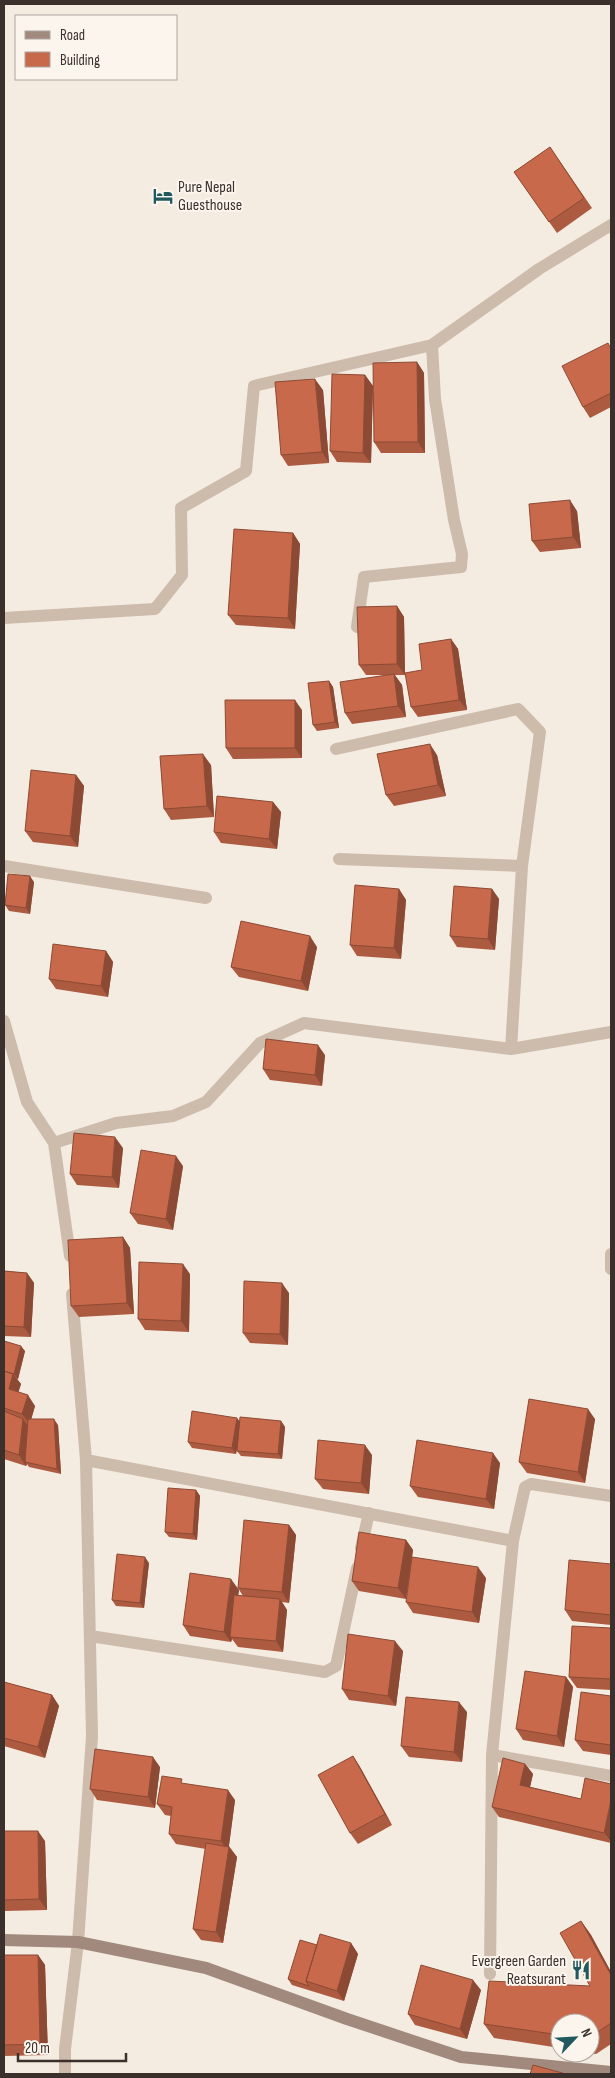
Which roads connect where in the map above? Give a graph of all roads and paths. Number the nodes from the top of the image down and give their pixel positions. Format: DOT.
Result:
graph roads {
  1 [pos="611,224"];
  2 [pos="432,345"];
  3 [pos="4,618"];
  4 [pos="357,627"];
  5 [pos="336,749"];
  6 [pos="339,859"];
  7 [pos="4,866"];
  8 [pos="522,866"];
  9 [pos="206,898"];
  10 [pos="4,1021"];
  11 [pos="611,1032"];
  12 [pos="512,1049"];
  13 [pos="54,1143"];
  14 [pos="611,1254"];
  15 [pos="611,1269"];
  16 [pos="86,1460"];
  17 [pos="611,1496"];
  18 [pos="369,1513"];
  19 [pos="513,1541"];
  20 [pos="90,1636"];
  21 [pos="492,1755"];
  22 [pos="611,1776"];
  23 [pos="4,1940"];
  24 [pos="78,1942"];
  25 [pos="490,1974"];
  26 [pos="611,2072"];
  27 [pos="65,2074"];
  1 -- 2 [label="street"];
  2 -- 3 [label="street"];
  2 -- 4 [label="street"];
  5 -- 8 [label="street"];
  6 -- 8 [label="street"];
  7 -- 9 [label="street"];
  8 -- 12 [label="street"];
  10 -- 13 [label="street"];
  11 -- 12 [label="street"];
  12 -- 13 [label="street"];
  13 -- 16 [label="street"];
  14 -- 15 [label="street"];
  16 -- 18 [label="street"];
  16 -- 20 [label="street"];
  17 -- 19 [label="street"];
  18 -- 19 [label="street"];
  18 -- 20 [label="street"];
  19 -- 21 [label="street"];
  20 -- 24 [label="street"];
  21 -- 22 [label="street"];
  21 -- 25 [label="street"];
  23 -- 24 [label="street"];
  24 -- 26 [label="street"];
  24 -- 27 [label="street"];
}
